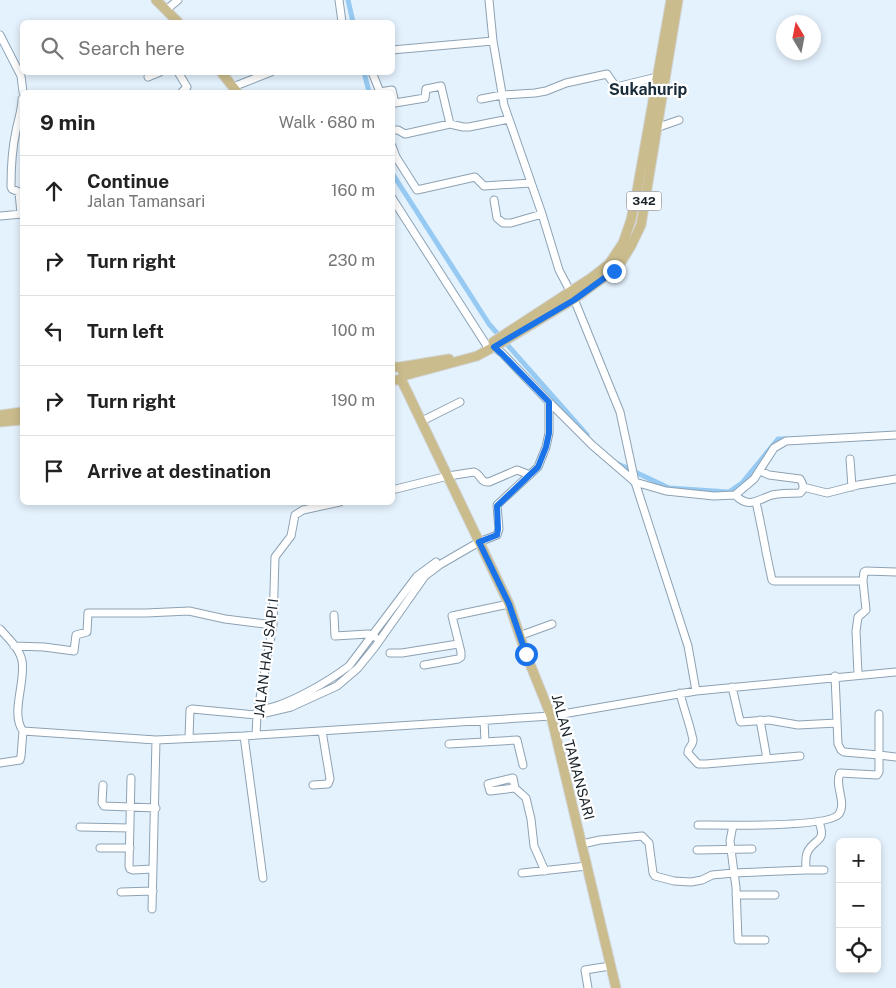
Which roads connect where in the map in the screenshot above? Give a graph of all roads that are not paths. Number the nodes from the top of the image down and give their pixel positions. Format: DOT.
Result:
graph roads {
  1 [pos="156,0"];
  2 [pos="178,0"];
  3 [pos="338,0"];
  4 [pos="489,0"];
  5 [pos="671,0"];
  6 [pos="678,0"];
  7 [pos="166,10"];
  8 [pos="176,20"];
  9 [pos="342,20"];
  10 [pos="0,35"];
  11 [pos="493,41"];
  12 [pos="395,50"];
  13 [pos="660,72"];
  14 [pos="20,74"];
  15 [pos="20,75"];
  16 [pos="153,75"];
  17 [pos="180,75"];
  18 [pos="223,75"];
  19 [pos="265,75"];
  20 [pos="373,75"];
  21 [pos="148,77"];
  22 [pos="23,90"];
  23 [pos="184,90"];
  24 [pos="235,90"];
  25 [pos="379,90"];
  26 [pos="502,95"];
  27 [pos="481,99"];
  28 [pos="395,102"];
  29 [pos="20,117"];
  30 [pos="509,119"];
  31 [pos="679,120"];
  32 [pos="450,124"];
  33 [pos="656,128"];
  34 [pos="395,130"];
  35 [pos="395,154"];
  36 [pos="644,173"];
  37 [pos="531,183"];
  38 [pos="20,199"];
  39 [pos="494,200"];
  40 [pos="395,202"];
  41 [pos="20,214"];
  42 [pos="542,214"];
  43 [pos="0,216"];
  44 [pos="572,295"];
  45 [pos="492,345"];
  46 [pos="396,372"];
  47 [pos="460,402"];
  48 [pos="549,402"];
  49 [pos="20,412"];
  50 [pos="0,415"];
  51 [pos="20,420"];
  52 [pos="422,421"];
  53 [pos="0,422"];
  54 [pos="896,435"];
  55 [pos="850,459"];
  56 [pos="760,471"];
  57 [pos="530,475"];
  58 [pos="448,476"];
  59 [pos="896,478"];
  60 [pos="635,480"];
  61 [pos="803,487"];
  62 [pos="852,487"];
  63 [pos="395,489"];
  64 [pos="735,495"];
  65 [pos="756,502"];
  66 [pos="326,505"];
  67 [pos="478,540"];
  68 [pos="896,572"];
  69 [pos="863,581"];
  70 [pos="509,604"];
  71 [pos="334,616"];
  72 [pos="552,624"];
  73 [pos="273,625"];
  74 [pos="0,629"];
  75 [pos="373,634"];
  76 [pos="519,636"];
  77 [pos="378,643"];
  78 [pos="458,644"];
  79 [pos="14,646"];
  80 [pos="390,653"];
  81 [pos="424,664"];
  82 [pos="896,672"];
  83 [pos="858,674"];
  84 [pos="836,676"];
  85 [pos="732,687"];
  86 [pos="696,691"];
  87 [pos="680,694"];
  88 [pos="258,712"];
  89 [pos="879,714"];
  90 [pos="550,716"];
  91 [pos="484,720"];
  92 [pos="760,720"];
  93 [pos="837,723"];
  94 [pos="23,731"];
  95 [pos="322,731"];
  96 [pos="256,735"];
  97 [pos="244,736"];
  98 [pos="189,738"];
  99 [pos="156,740"];
  100 [pos="486,741"];
  101 [pos="449,744"];
  102 [pos="879,755"];
  103 [pos="800,756"];
  104 [pos="896,757"];
  105 [pos="767,759"];
  106 [pos="0,763"];
  107 [pos="523,765"];
  108 [pos="131,778"];
  109 [pos="103,785"];
  110 [pos="313,785"];
  111 [pos="515,788"];
  112 [pos="131,806"];
  113 [pos="156,808"];
  114 [pos="819,822"];
  115 [pos="733,825"];
  116 [pos="698,826"];
  117 [pos="80,827"];
  118 [pos="130,828"];
  119 [pos="582,844"];
  120 [pos="100,848"];
  121 [pos="130,848"];
  122 [pos="752,849"];
  123 [pos="697,850"];
  124 [pos="730,850"];
  125 [pos="587,866"];
  126 [pos="153,869"];
  127 [pos="806,870"];
  128 [pos="824,870"];
  129 [pos="545,871"];
  130 [pos="522,873"];
  131 [pos="734,873"];
  132 [pos="263,878"];
  133 [pos="153,891"];
  134 [pos="121,892"];
  135 [pos="736,895"];
  136 [pos="775,895"];
  137 [pos="152,909"];
  138 [pos="764,940"];
  139 [pos="610,966"];
  140 [pos="588,988"];
  141 [pos="616,988"];
  1 -- 7 [label="main road"];
  2 -- 7 [label="street"];
  3 -- 9 [label="street"];
  4 -- 11 [label="street"];
  5 -- 13 [label="main road, 342"];
  6 -- 13 [label="main road, 342"];
  7 -- 8 [label="main road"];
  10 -- 14 [label="street"];
  11 -- 12 [label="street"];
  11 -- 26 [label="street"];
  13 -- 26 [label="street"];
  13 -- 33 [label="main road, 342"];
  13 -- 36 [label="main road, 342"];
  15 -- 22 [label="street"];
  16 -- 21 [label="street"];
  17 -- 23 [label="street"];
  18 -- 24 [label="main road"];
  19 -- 24 [label="street"];
  20 -- 25 [label="street"];
  26 -- 27 [label="street"];
  26 -- 30 [label="street"];
  28 -- 32 [label="street"];
  29 -- 38 [label="street"];
  30 -- 32 [label="street"];
  30 -- 37 [label="street"];
  31 -- 33 [label="street"];
  32 -- 34 [label="street"];
  33 -- 36 [label="main road, 342"];
  35 -- 37 [label="street"];
  36 -- 44 [label="main road, 342"];
  37 -- 42 [label="street"];
  39 -- 42 [label="street"];
  40 -- 45 [label="street"];
  41 -- 43 [label="street"];
  42 -- 44 [label="street"];
  44 -- 45 [label="main road, 342"];
  44 -- 60 [label="street"];
  45 -- 46 [label="main road, 342"];
  45 -- 48 [label="street"];
  46 -- 52 [label="main road, JALAN TAMANSARI"];
  47 -- 52 [label="street"];
  48 -- 57 [label="street"];
  48 -- 60 [label="street"];
  49 -- 50 [label="main road"];
  51 -- 53 [label="main road"];
  52 -- 58 [label="main road, JALAN TAMANSARI"];
  54 -- 56 [label="street"];
  55 -- 62 [label="street"];
  56 -- 61 [label="street"];
  56 -- 64 [label="street"];
  57 -- 58 [label="street"];
  57 -- 67 [label="street"];
  58 -- 63 [label="street"];
  58 -- 67 [label="main road, JALAN TAMANSARI"];
  59 -- 62 [label="street"];
  60 -- 64 [label="street"];
  60 -- 86 [label="street"];
  61 -- 62 [label="street"];
  61 -- 65 [label="street"];
  64 -- 65 [label="street"];
  65 -- 69 [label="street"];
  66 -- 73 [label="street, JALAN HAJI SAPI I"];
  67 -- 70 [label="main road, JALAN TAMANSARI"];
  67 -- 75 [label="street"];
  67 -- 77 [label="street"];
  68 -- 69 [label="street"];
  69 -- 83 [label="street"];
  70 -- 76 [label="main road, JALAN TAMANSARI"];
  70 -- 78 [label="street"];
  71 -- 75 [label="street"];
  72 -- 76 [label="street"];
  73 -- 79 [label="street"];
  73 -- 88 [label="street, JALAN HAJI SAPI I"];
  74 -- 79 [label="street"];
  75 -- 77 [label="street"];
  75 -- 88 [label="street"];
  76 -- 90 [label="main road, JALAN TAMANSARI"];
  77 -- 88 [label="street"];
  78 -- 80 [label="street"];
  78 -- 81 [label="street"];
  79 -- 94 [label="street"];
  82 -- 83 [label="street"];
  83 -- 84 [label="street"];
  84 -- 85 [label="street"];
  84 -- 93 [label="street"];
  85 -- 86 [label="street"];
  85 -- 92 [label="street"];
  86 -- 87 [label="street"];
  87 -- 90 [label="street"];
  87 -- 105 [label="street"];
  88 -- 96 [label="street, JALAN HAJI SAPI I"];
  88 -- 98 [label="street"];
  89 -- 102 [label="street"];
  90 -- 91 [label="street"];
  90 -- 119 [label="main road, JALAN TAMANSARI"];
  91 -- 95 [label="street"];
  91 -- 100 [label="street"];
  92 -- 93 [label="street"];
  92 -- 105 [label="street"];
  93 -- 102 [label="street"];
  94 -- 99 [label="street"];
  94 -- 106 [label="street"];
  95 -- 96 [label="street"];
  95 -- 110 [label="street"];
  96 -- 97 [label="street"];
  97 -- 98 [label="street"];
  97 -- 132 [label="street"];
  98 -- 99 [label="street"];
  99 -- 113 [label="street"];
  100 -- 101 [label="street"];
  100 -- 107 [label="street"];
  102 -- 104 [label="street"];
  102 -- 114 [label="street"];
  103 -- 105 [label="street"];
  108 -- 112 [label="street"];
  109 -- 112 [label="street"];
  111 -- 129 [label="street"];
  112 -- 113 [label="street"];
  112 -- 118 [label="street"];
  113 -- 126 [label="street"];
  114 -- 115 [label="street"];
  114 -- 127 [label="street"];
  115 -- 116 [label="street"];
  115 -- 124 [label="street"];
  117 -- 118 [label="street"];
  118 -- 121 [label="street"];
  119 -- 125 [label="main road, JALAN TAMANSARI"];
  119 -- 131 [label="street"];
  120 -- 121 [label="street"];
  121 -- 126 [label="street"];
  122 -- 124 [label="street"];
  123 -- 124 [label="street"];
  124 -- 131 [label="street"];
  125 -- 129 [label="street"];
  125 -- 139 [label="main road, JALAN TAMANSARI"];
  126 -- 133 [label="street"];
  127 -- 128 [label="street"];
  127 -- 131 [label="street"];
  129 -- 130 [label="street"];
  131 -- 135 [label="street"];
  133 -- 134 [label="street"];
  133 -- 137 [label="street"];
  135 -- 136 [label="street"];
  135 -- 138 [label="street"];
  139 -- 140 [label="street"];
  139 -- 141 [label="main road, JALAN TAMANSARI"];
}
